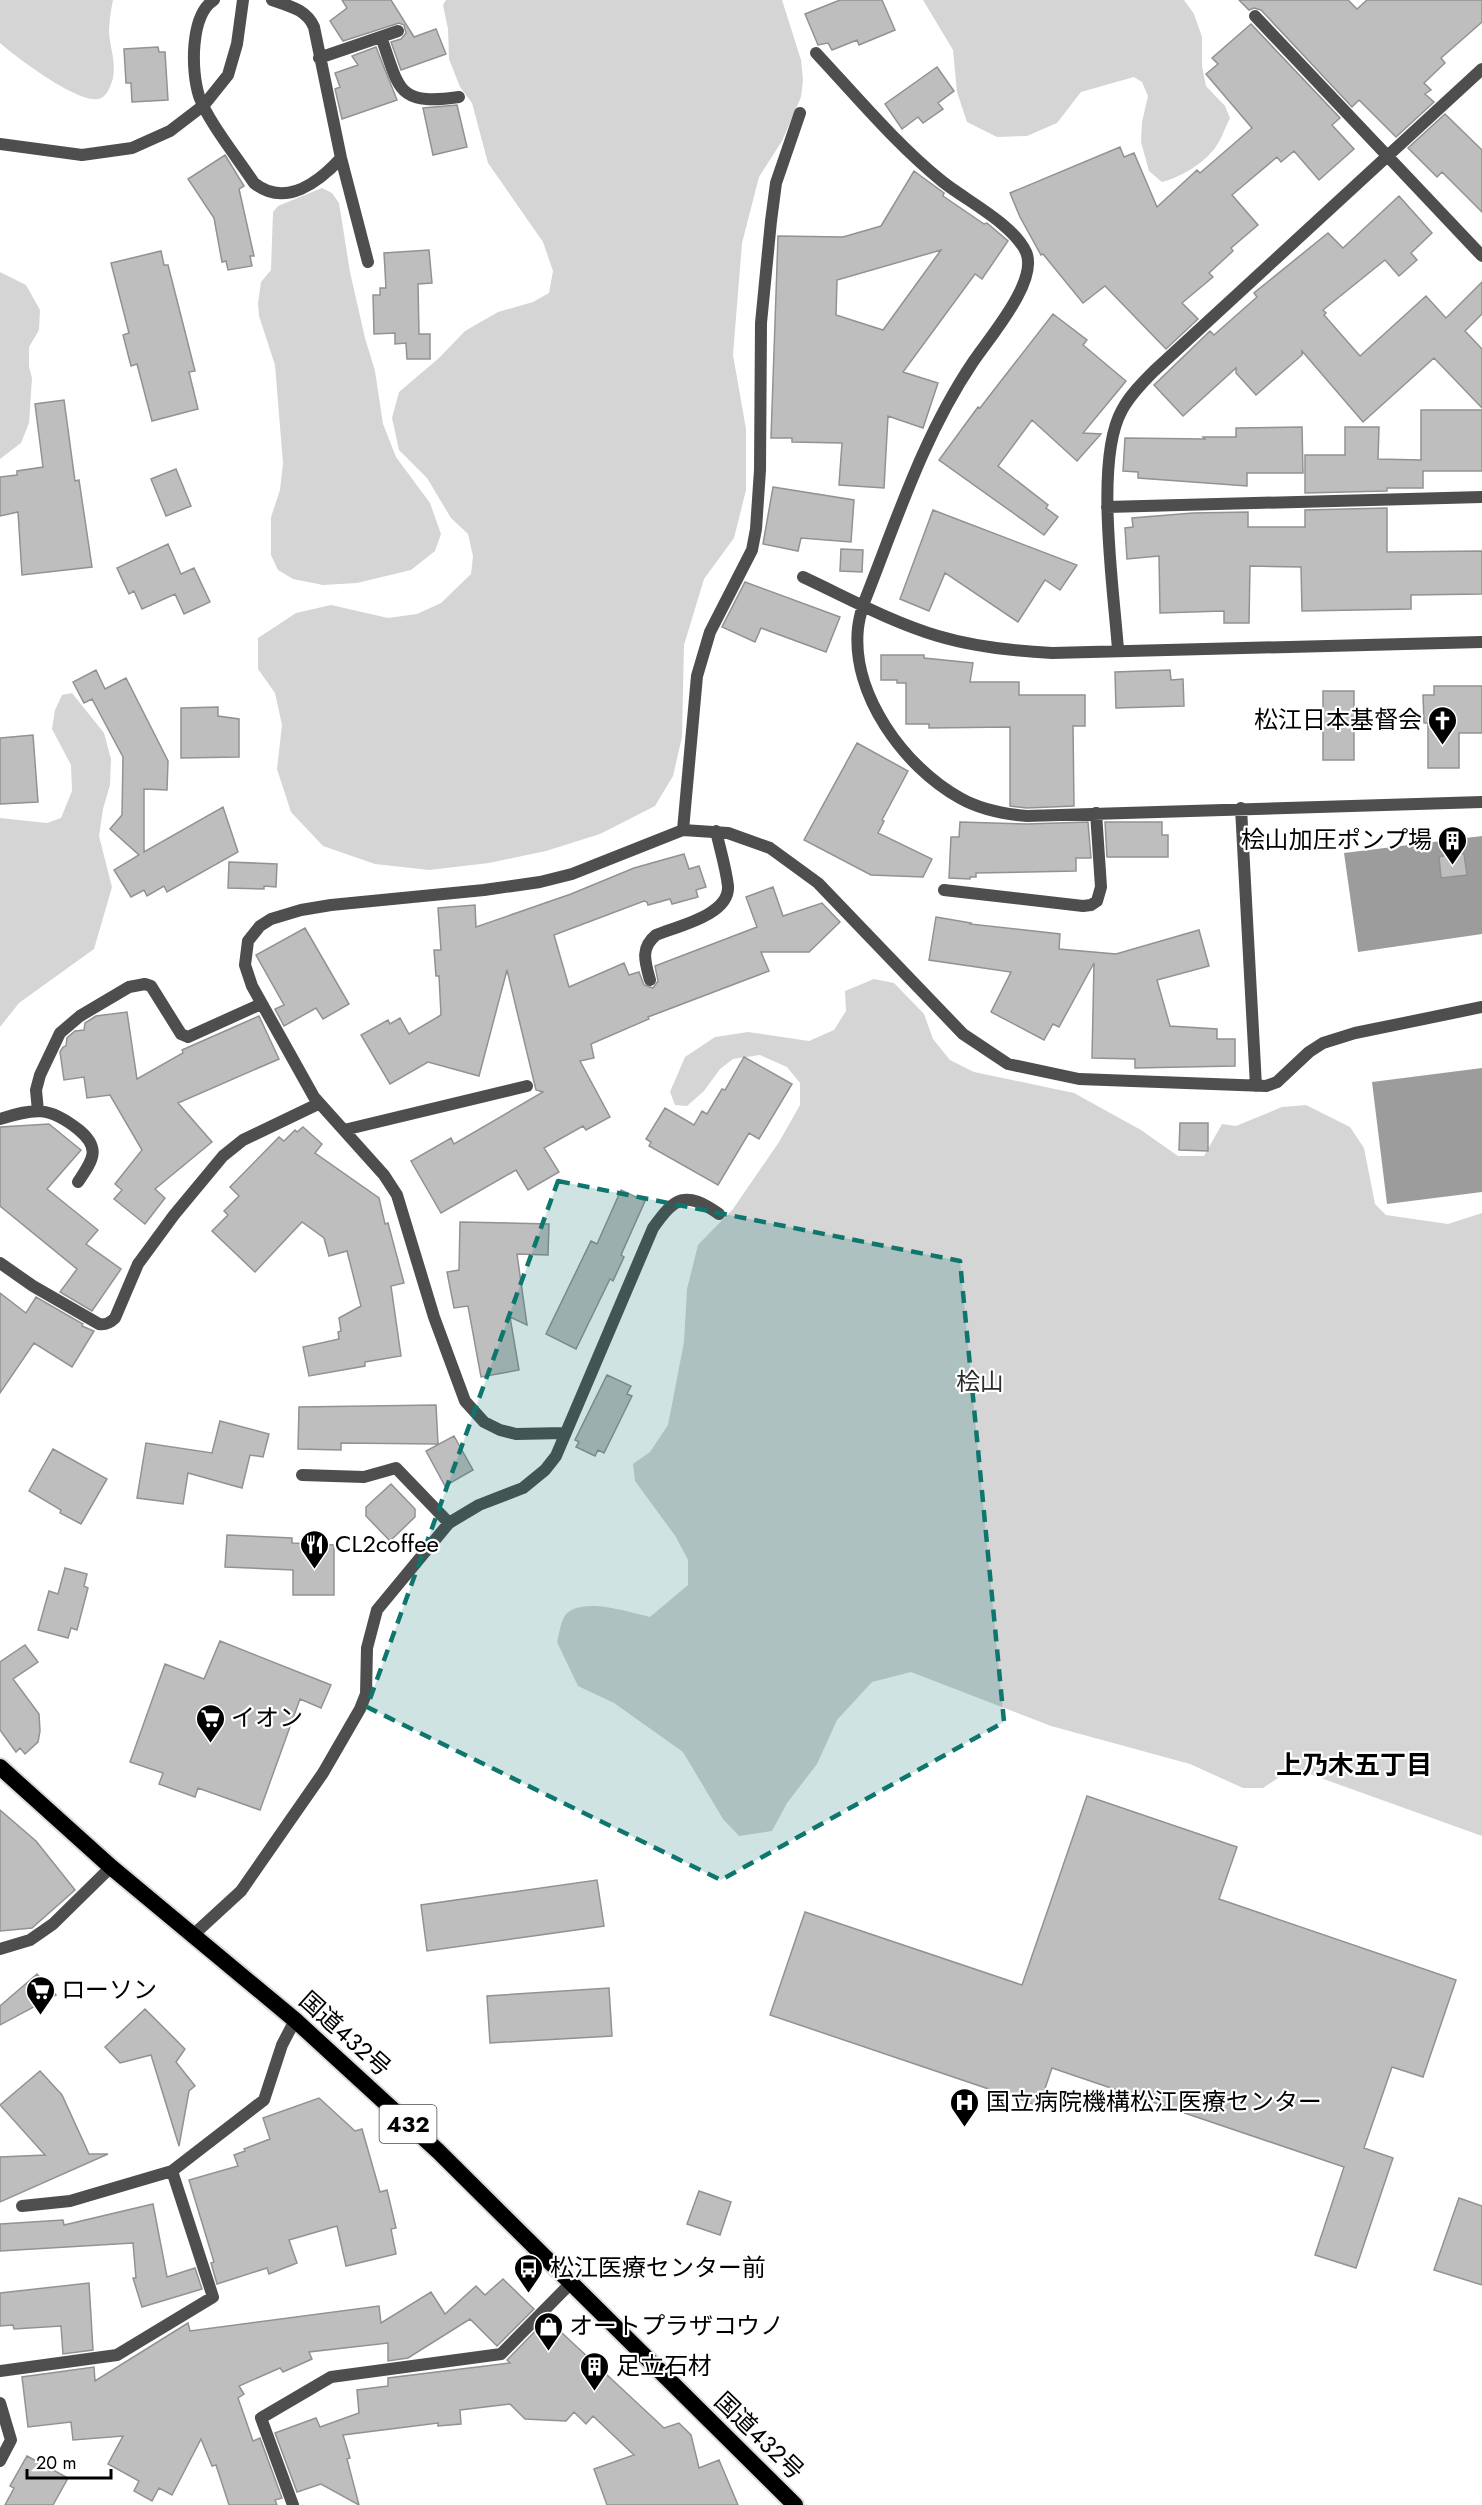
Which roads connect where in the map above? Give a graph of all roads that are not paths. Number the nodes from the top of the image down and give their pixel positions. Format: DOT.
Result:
graph roads {
  1 [pos="214,0"];
  2 [pos="243,0"];
  3 [pos="272,0"];
  4 [pos="1255,16"];
  5 [pos="398,31"];
  6 [pos="381,37"];
  7 [pos="816,53"];
  8 [pos="319,58"];
  9 [pos="1482,69"];
  10 [pos="459,97"];
  11 [pos="204,105"];
  12 [pos="800,113"];
  13 [pos="0,144"];
  14 [pos="341,158"];
  15 [pos="1387,158"];
  16 [pos="1482,256"];
  17 [pos="368,262"];
  18 [pos="1132,375"];
  19 [pos="1141,384"];
  20 [pos="1482,497"];
  21 [pos="1107,507"];
  22 [pos="803,578"];
  23 [pos="863,605"];
  24 [pos="1482,642"];
  25 [pos="1118,650"];
  26 [pos="1482,802"];
  27 [pos="1241,808"];
  28 [pos="1096,813"];
  29 [pos="683,830"];
  30 [pos="716,831"];
  31 [pos="944,890"];
  32 [pos="650,980"];
  33 [pos="261,1004"];
  34 [pos="1482,1007"];
  35 [pos="527,1086"];
  36 [pos="1256,1086"];
  37 [pos="318,1104"];
  38 [pos="38,1111"];
  39 [pos="0,1119"];
  40 [pos="344,1131"];
  41 [pos="78,1182"];
  42 [pos="719,1214"];
  43 [pos="0,1263"];
  44 [pos="564,1433"];
  45 [pos="302,1475"];
  46 [pos="449,1523"];
  47 [pos="0,1767"];
  48 [pos="111,1867"];
  49 [pos="192,1936"];
  50 [pos="0,1949"];
  51 [pos="295,2020"];
  52 [pos="172,2171"];
  53 [pos="22,2206"];
  54 [pos="570,2284"];
  55 [pos="0,2371"];
  56 [pos="0,2403"];
  57 [pos="0,2461"];
  58 [pos="293,2505"];
  59 [pos="795,2505"];
  1 -- 11 [label="street"];
  2 -- 11 [label="street"];
  3 -- 8 [label="street"];
  4 -- 15 [label="street"];
  5 -- 6 [label="street"];
  6 -- 8 [label="street"];
  6 -- 10 [label="street"];
  7 -- 23 [label="street"];
  8 -- 14 [label="street"];
  9 -- 15 [label="street"];
  11 -- 13 [label="street"];
  11 -- 14 [label="street"];
  12 -- 29 [label="street"];
  14 -- 17 [label="street"];
  15 -- 16 [label="street"];
  15 -- 19 [label="street"];
  18 -- 19 [label="street"];
  19 -- 21 [label="street"];
  20 -- 21 [label="street"];
  21 -- 25 [label="street"];
  22 -- 23 [label="street"];
  23 -- 25 [label="street"];
  23 -- 28 [label="street"];
  24 -- 25 [label="street"];
  26 -- 27 [label="street"];
  27 -- 28 [label="street"];
  27 -- 36 [label="street"];
  28 -- 31 [label="street"];
  29 -- 30 [label="street"];
  29 -- 33 [label="street"];
  30 -- 32 [label="street"];
  30 -- 36 [label="street"];
  33 -- 37 [label="street"];
  33 -- 38 [label="street"];
  34 -- 36 [label="street"];
  35 -- 40 [label="street"];
  37 -- 40 [label="street"];
  37 -- 43 [label="street"];
  38 -- 39 [label="street"];
  38 -- 41 [label="street"];
  40 -- 44 [label="street"];
  42 -- 44 [label="street"];
  44 -- 46 [label="street"];
  45 -- 46 [label="street"];
  46 -- 49 [label="street"];
  47 -- 48 [label="highway, 国道432号 / 432"];
  48 -- 49 [label="highway, 国道432号 / 432"];
  48 -- 50 [label="street"];
  49 -- 51 [label="highway, 国道432号 / 432"];
  51 -- 52 [label="street"];
  51 -- 54 [label="highway, 国道432号 / 432"];
  52 -- 53 [label="street"];
  52 -- 55 [label="street"];
  54 -- 58 [label="street"];
  54 -- 59 [label="highway, 国道432号 / 432"];
  56 -- 57 [label="street"];
}
